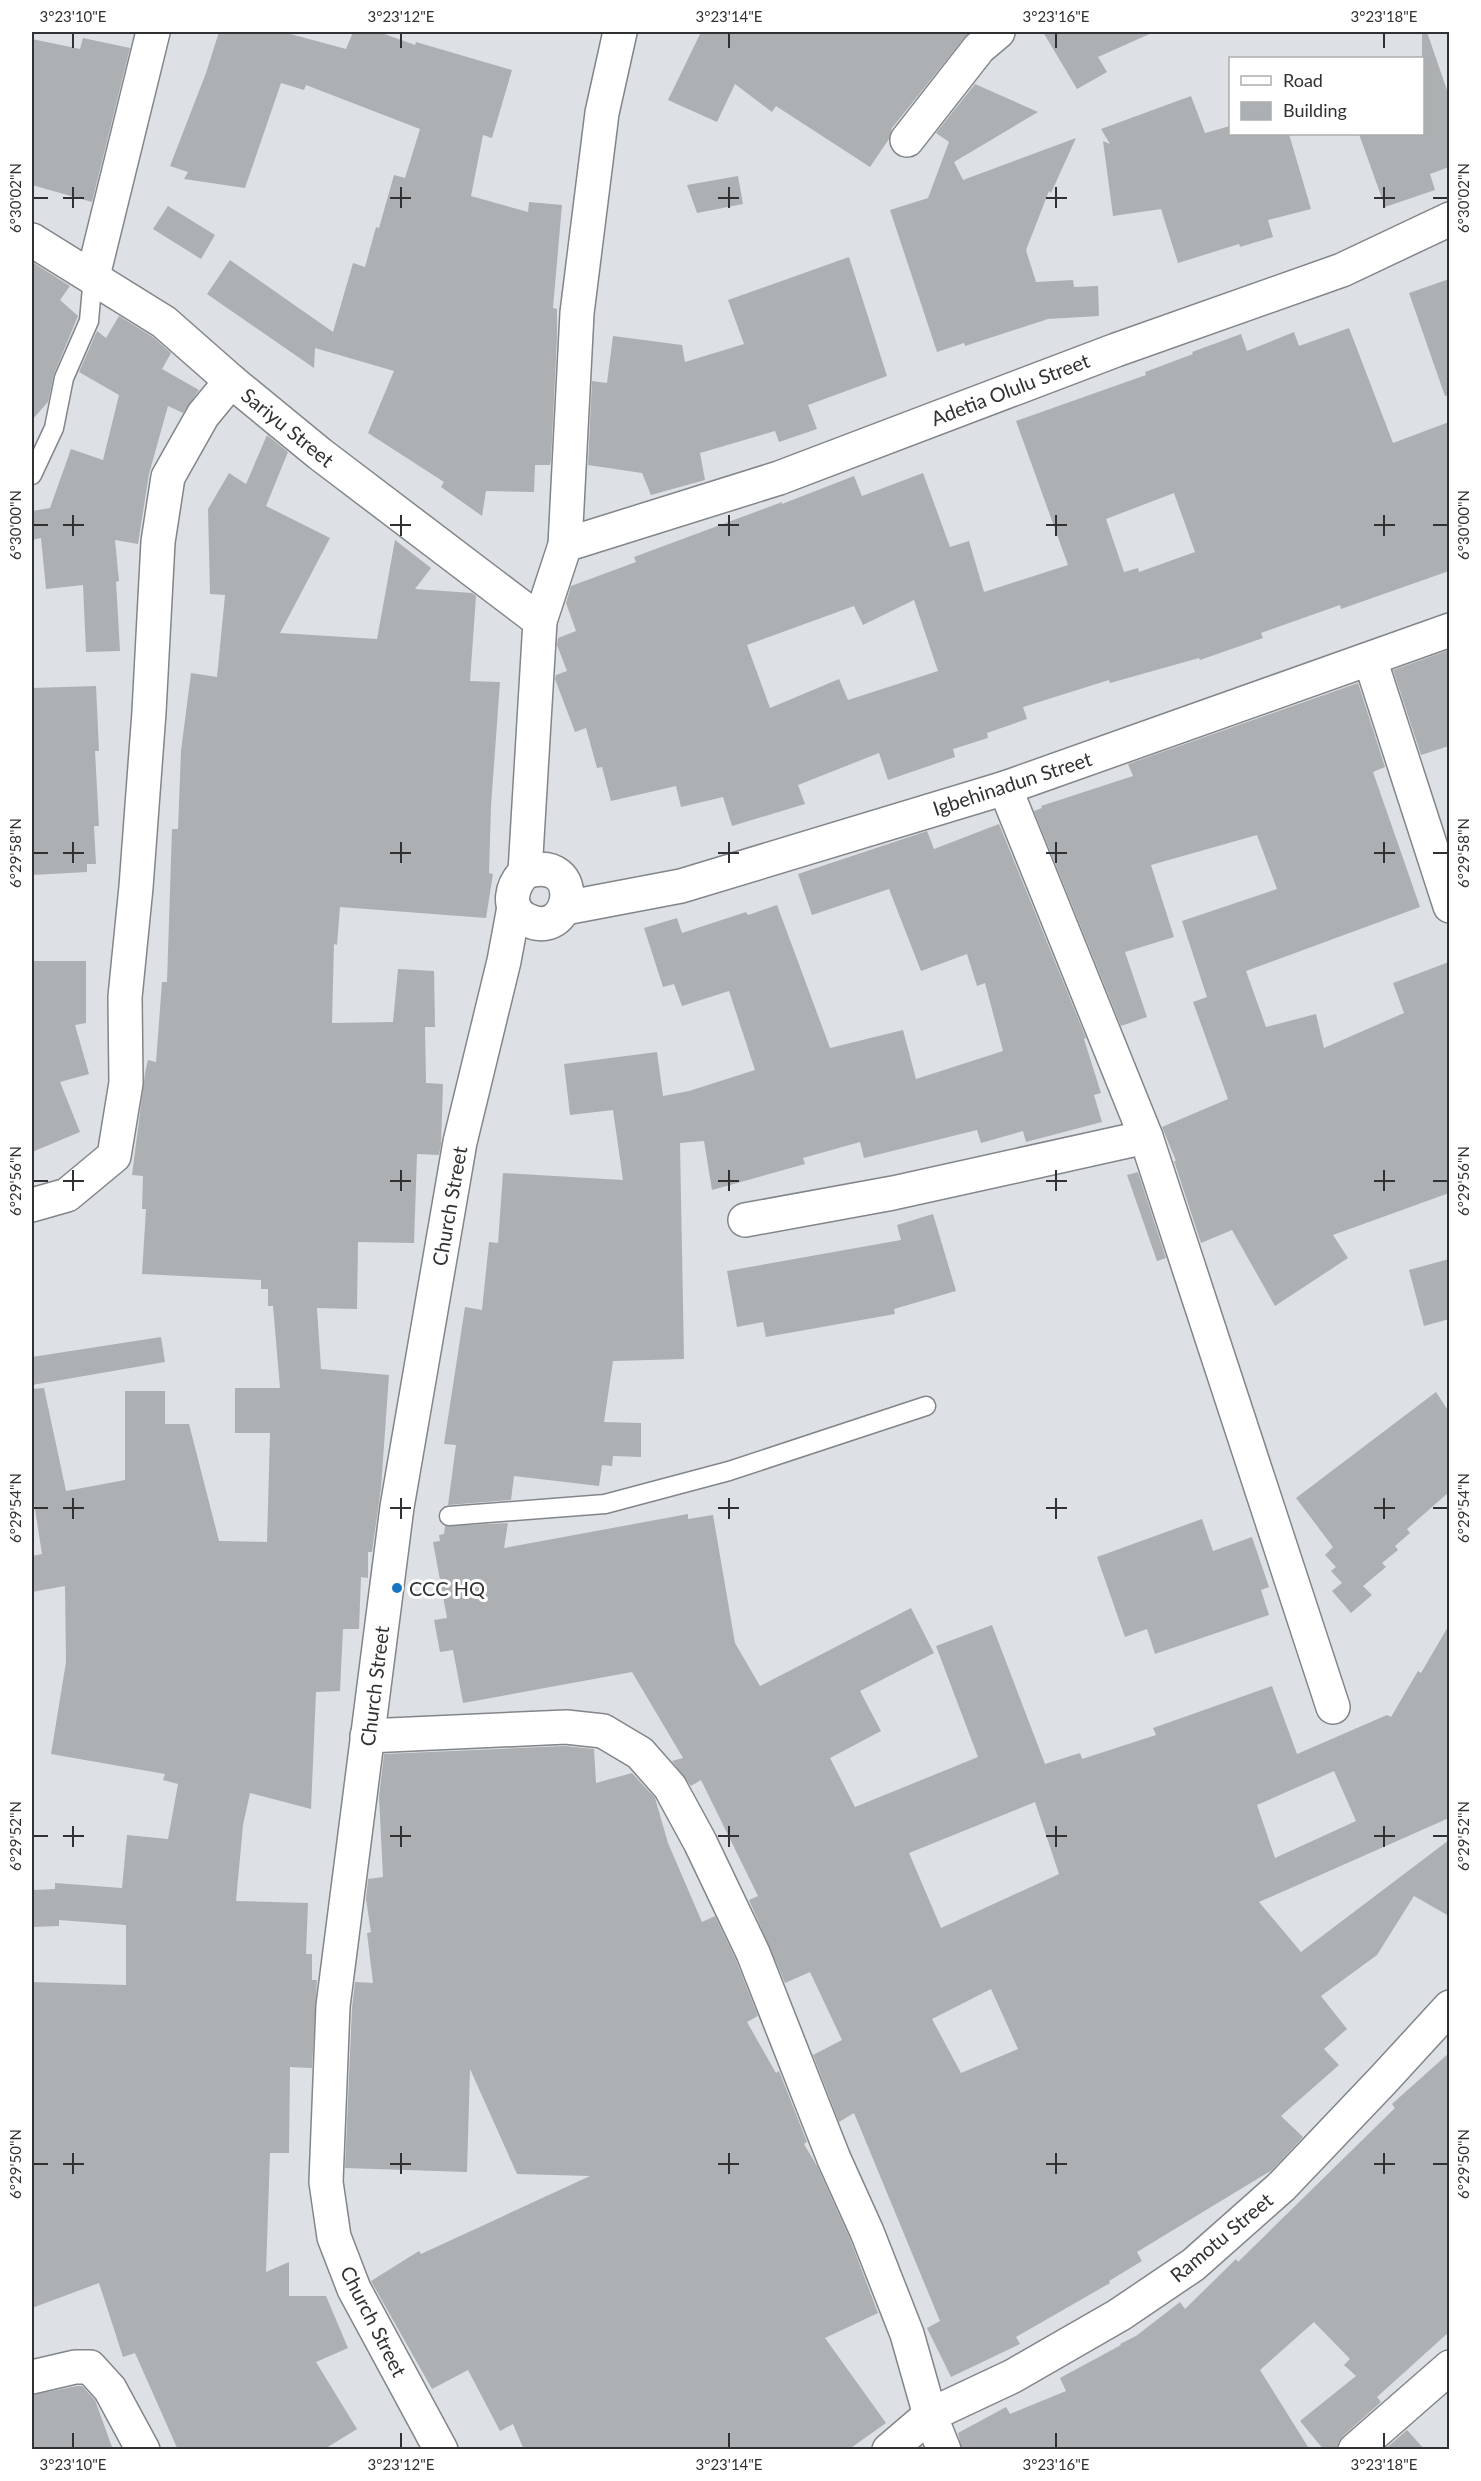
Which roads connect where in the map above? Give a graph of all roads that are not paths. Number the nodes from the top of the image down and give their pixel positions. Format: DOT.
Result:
graph roads {
  1 [pos="153,32"];
  2 [pos="620,32"];
  3 [pos="998,32"];
  4 [pos="907,140"];
  5 [pos="1449,219"];
  6 [pos="32,240"];
  7 [pos="93,276"];
  8 [pos="231,381"];
  9 [pos="32,475"];
  10 [pos="565,545"];
  11 [pos="540,621"];
  12 [pos="1449,630"];
  13 [pos="1370,659"];
  14 [pos="1005,788"];
  15 [pos="525,872"];
  16 [pos="1449,906"];
  17 [pos="514,907"];
  18 [pos="565,908"];
  19 [pos="1146,1137"];
  20 [pos="32,1205"];
  21 [pos="745,1220"];
  22 [pos="926,1406"];
  23 [pos="449,1516"];
  24 [pos="1333,1707"];
  25 [pos="367,1736"];
  26 [pos="1449,2007"];
  27 [pos="1449,2367"];
  28 [pos="32,2378"];
  29 [pos="930,2415"];
  30 [pos="143,2450"];
  31 [pos="441,2450"];
  32 [pos="889,2450"];
  33 [pos="944,2450"];
  34 [pos="1355,2450"];
  1 -- 7 [label="street"];
  2 -- 10 [label="street"];
  3 -- 4 [label="street"];
  5 -- 10 [label="street, Adetia Olulu Street"];
  6 -- 7 [label="street, Sariyu Street"];
  7 -- 8 [label="street, Sariyu Street"];
  7 -- 9 [label="lane"];
  8 -- 11 [label="street, Sariyu Street"];
  8 -- 20 [label="street"];
  10 -- 11 [label="street"];
  11 -- 15 [label="street"];
  12 -- 13 [label="street, Igbehinadun Street"];
  13 -- 14 [label="street, Igbehinadun Street"];
  13 -- 16 [label="street"];
  14 -- 18 [label="street, Igbehinadun Street"];
  14 -- 19 [label="street"];
  15 -- 17 [label="street"];
  15 -- 18 [label="street"];
  17 -- 18 [label="street"];
  17 -- 25 [label="street, Church Street"];
  19 -- 21 [label="street"];
  19 -- 24 [label="street"];
  22 -- 23 [label="lane"];
  25 -- 29 [label="street"];
  25 -- 31 [label="street, Church Street"];
  26 -- 29 [label="street, Ramotu Street"];
  27 -- 34 [label="street"];
  28 -- 30 [label="street"];
  29 -- 32 [label="street, Ramotu Street"];
  29 -- 33 [label="street"];
}
